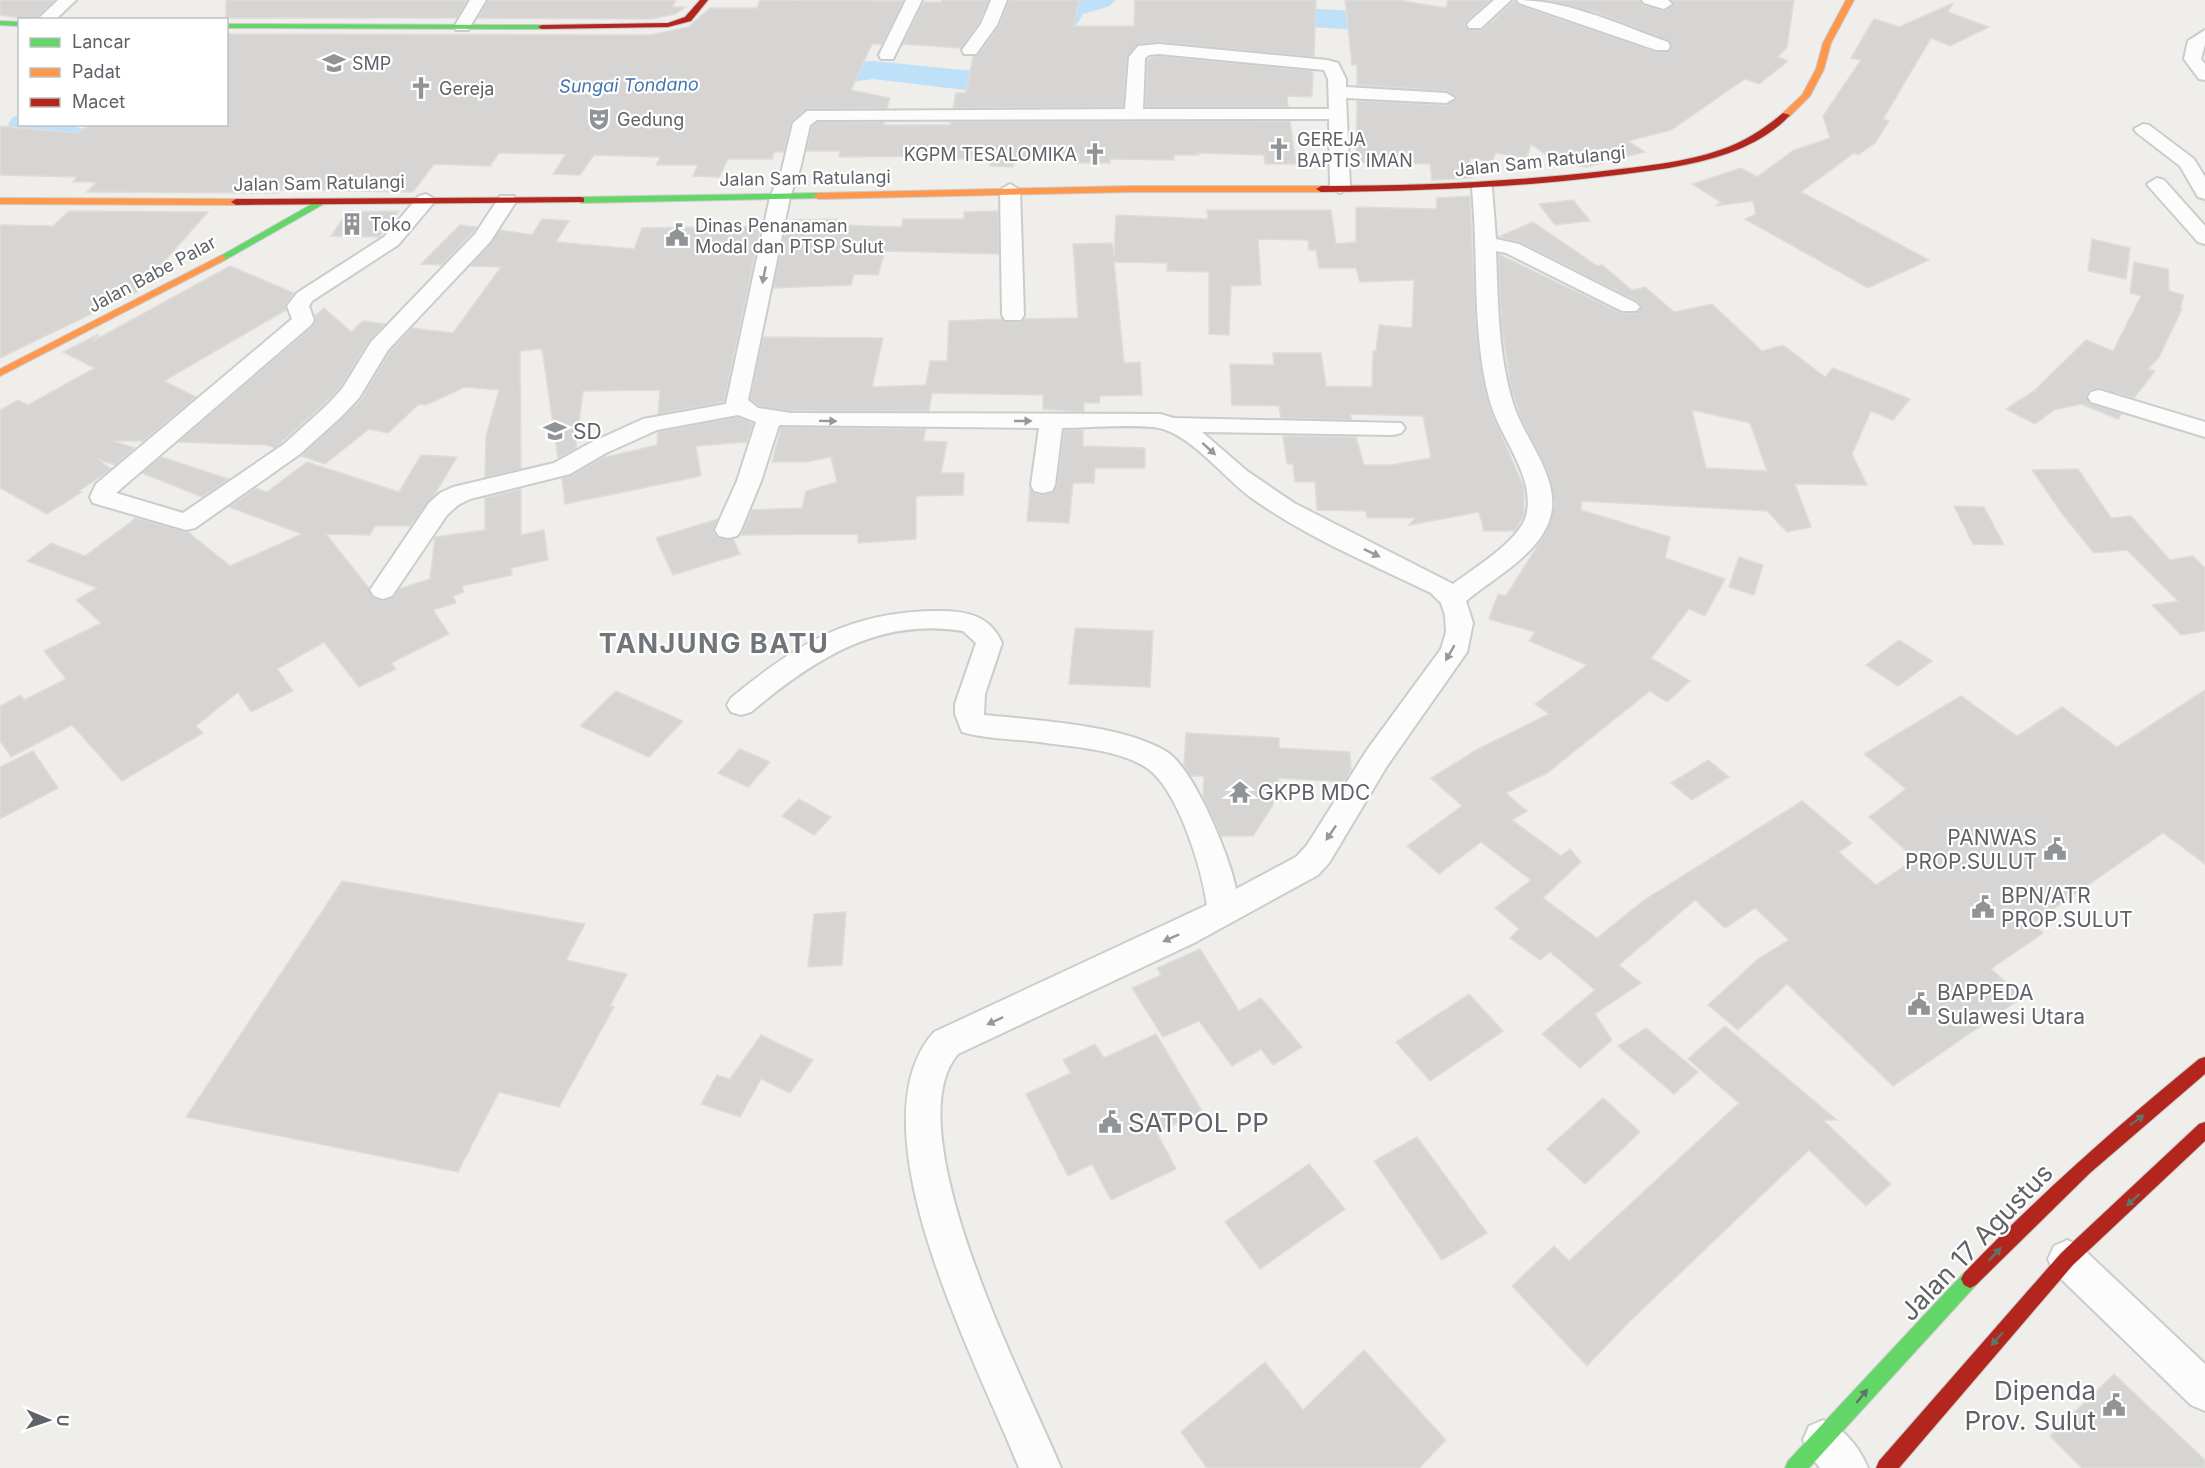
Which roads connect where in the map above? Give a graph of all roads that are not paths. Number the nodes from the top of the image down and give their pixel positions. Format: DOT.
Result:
graph roads {
  1 [pos="68,0"];
  2 [pos="478,0"];
  3 [pos="704,0"];
  4 [pos="914,0"];
  5 [pos="999,0"];
  6 [pos="1503,0"];
  7 [pos="1525,0"];
  8 [pos="1850,0"];
  9 [pos="47,18"];
  10 [pos="0,23"];
  11 [pos="18,24"];
  12 [pos="1475,25"];
  13 [pos="228,26"];
  14 [pos="462,27"];
  15 [pos="2205,35"];
  16 [pos="1662,46"];
  17 [pos="970,50"];
  18 [pos="887,55"];
  19 [pos="2205,75"];
  20 [pos="1338,92"];
  21 [pos="1446,98"];
  22 [pos="1134,114"];
  23 [pos="1338,114"];
  24 [pos="2143,129"];
  25 [pos="2157,184"];
  26 [pos="1340,188"];
  27 [pos="1482,188"];
  28 [pos="1011,190"];
  29 [pos="2205,193"];
  30 [pos="780,197"];
  31 [pos="426,200"];
  32 [pos="507,200"];
  33 [pos="0,201"];
  34 [pos="320,203"];
  35 [pos="2205,238"];
  36 [pos="1485,243"];
  37 [pos="1629,307"];
  38 [pos="1013,315"];
  39 [pos="0,374"];
  40 [pos="2099,397"];
  41 [pos="741,408"];
  42 [pos="769,419"];
  43 [pos="1051,421"];
  44 [pos="1177,424"];
  45 [pos="1393,428"];
  46 [pos="2205,430"];
  47 [pos="1043,485"];
  48 [pos="728,530"];
  49 [pos="383,590"];
  50 [pos="1452,599"];
  51 [pos="741,705"];
  52 [pos="1223,909"];
  53 [pos="2205,1064"];
  54 [pos="2205,1130"];
  55 [pos="2067,1259"];
  56 [pos="2205,1391"];
  57 [pos="1835,1454"];
  58 [pos="1040,1468"];
  59 [pos="1795,1468"];
  60 [pos="1886,1468"];
  1 -- 9 [label="street"];
  2 -- 14 [label="street"];
  3 -- 14 [label="main road"];
  4 -- 18 [label="street"];
  5 -- 17 [label="street"];
  6 -- 12 [label="street"];
  7 -- 16 [label="street"];
  8 -- 27 [label="main road, Jalan Sam Ratulangi"];
  10 -- 11 [label="main road"];
  13 -- 14 [label="main road"];
  15 -- 19 [label="street"];
  20 -- 21 [label="street"];
  20 -- 22 [label="street"];
  20 -- 23 [label="street"];
  22 -- 23 [label="street"];
  22 -- 30 [label="street"];
  23 -- 26 [label="street"];
  24 -- 29 [label="street"];
  25 -- 35 [label="street"];
  26 -- 27 [label="main road, Jalan Sam Ratulangi"];
  26 -- 28 [label="main road, Jalan Sam Ratulangi"];
  27 -- 36 [label="street"];
  28 -- 30 [label="main road, Jalan Sam Ratulangi"];
  28 -- 38 [label="street"];
  30 -- 32 [label="main road, Jalan Sam Ratulangi"];
  30 -- 41 [label="street, one-way"];
  31 -- 32 [label="main road, Jalan Sam Ratulangi"];
  31 -- 32 [label="street"];
  31 -- 34 [label="main road, Jalan Sam Ratulangi"];
  33 -- 34 [label="main road, Jalan Sam Ratulangi"];
  34 -- 39 [label="main road, Jalan Babe Palar"];
  36 -- 37 [label="street"];
  36 -- 50 [label="street"];
  40 -- 46 [label="street"];
  41 -- 42 [label="street"];
  41 -- 49 [label="street"];
  42 -- 43 [label="street, one-way"];
  42 -- 48 [label="street"];
  43 -- 44 [label="street"];
  43 -- 47 [label="street"];
  44 -- 45 [label="street"];
  44 -- 50 [label="street, one-way"];
  50 -- 52 [label="street, one-way"];
  51 -- 52 [label="street"];
  52 -- 58 [label="street, one-way"];
  57 -- 53 [label="main road, Jalan 17 Agustus, one-way"];
  54 -- 55 [label="main road, one-way"];
  55 -- 56 [label="street"];
  55 -- 60 [label="main road, one-way"];
  57 -- 59 [label="main road, Jalan 17 Agustus"];
}
